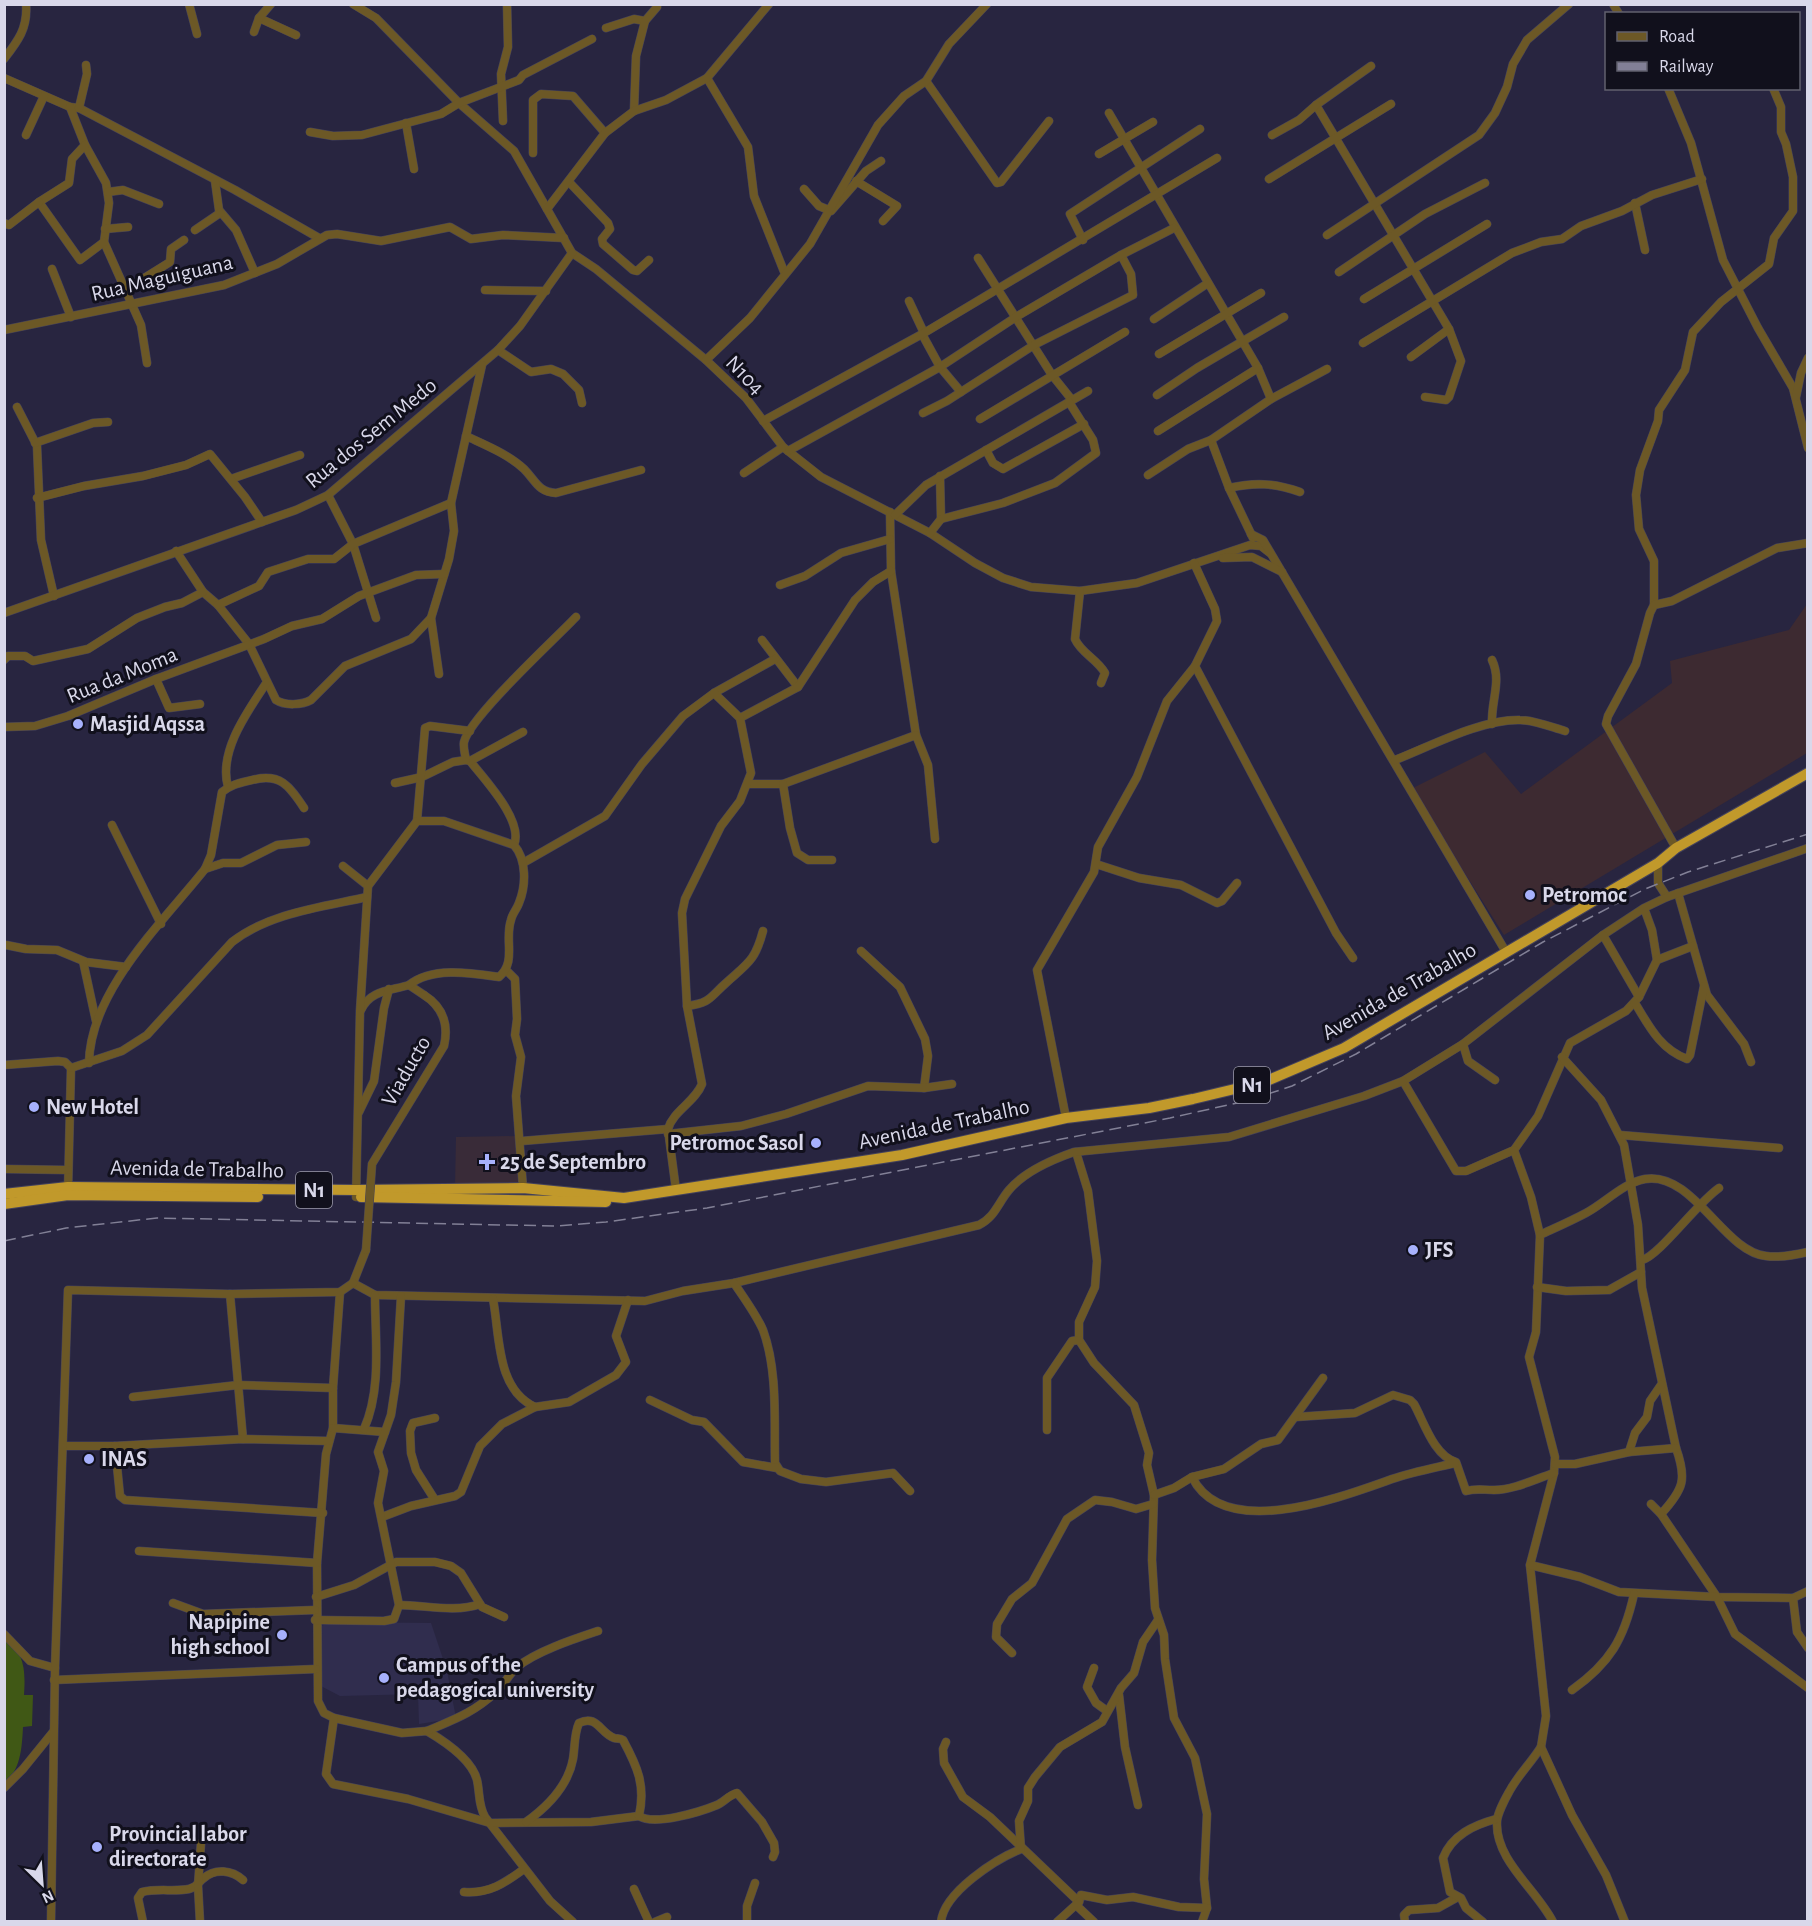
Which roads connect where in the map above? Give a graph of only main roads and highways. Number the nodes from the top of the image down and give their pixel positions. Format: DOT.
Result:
graph roads {
  1 [pos="1808,773"];
  2 [pos="68,1191"];
  3 [pos="4,1194"];
  4 [pos="356,1194"];
  5 [pos="624,1198"];
  6 [pos="4,1203"];
  1 -- 5 [label="highway, Avenida de Trabalho / N1"];
  2 -- 3 [label="highway, Avenida de Trabalho / N1"];
  2 -- 4 [label="highway, Avenida de Trabalho / N1"];
  2 -- 6 [label="highway, Avenida de Trabalho / N1"];
  4 -- 5 [label="highway, Avenida de Trabalho / N1"];
  4 -- 5 [label="highway, Avenida de Trabalho / N1"];
}
